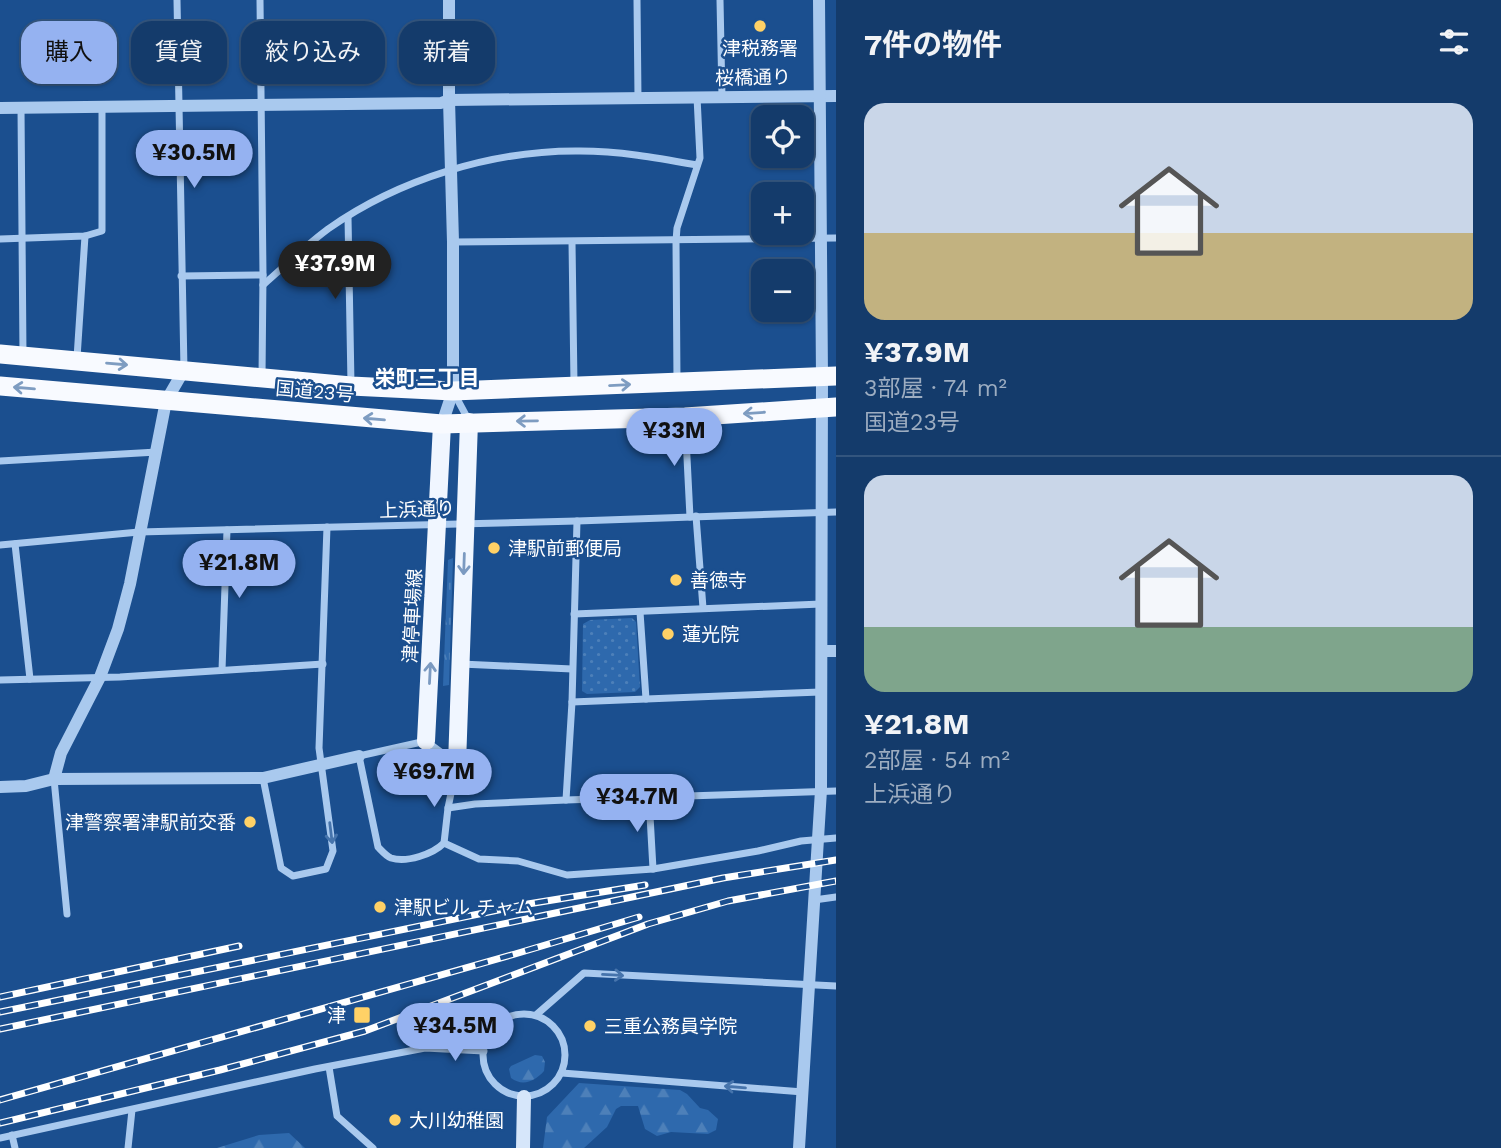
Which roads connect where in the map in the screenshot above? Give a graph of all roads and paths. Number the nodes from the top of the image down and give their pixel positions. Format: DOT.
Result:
graph roads {
  1 [pos="177,0"];
  2 [pos="260,0"];
  3 [pos="449,0"];
  4 [pos="637,0"];
  5 [pos="720,0"];
  6 [pos="819,0"];
  7 [pos="819,96"];
  8 [pos="836,96"];
  9 [pos="697,97"];
  10 [pos="722,97"];
  11 [pos="638,98"];
  12 [pos="449,100"];
  13 [pos="260,105"];
  14 [pos="179,106"];
  15 [pos="102,107"];
  16 [pos="0,108"];
  17 [pos="21,108"];
  18 [pos="697,165"];
  19 [pos="450,171"];
  20 [pos="348,217"];
  21 [pos="85,236"];
  22 [pos="22,238"];
  23 [pos="836,238"];
  24 [pos="0,239"];
  25 [pos="821,239"];
  26 [pos="676,241"];
  27 [pos="453,242"];
  28 [pos="572,242"];
  29 [pos="263,275"];
  30 [pos="181,276"];
  31 [pos="263,285"];
  32 [pos="0,354"];
  33 [pos="23,356"];
  34 [pos="77,361"];
  35 [pos="184,370"];
  36 [pos="829,376"];
  37 [pos="262,377"];
  38 [pos="677,382"];
  39 [pos="0,386"];
  40 [pos="351,386"];
  41 [pos="574,388"];
  42 [pos="453,391"];
  43 [pos="166,401"];
  44 [pos="829,408"];
  45 [pos="685,417"];
  46 [pos="469,422"];
  47 [pos="442,424"];
  48 [pos="156,452"];
  49 [pos="0,461"];
  50 [pos="821,512"];
  51 [pos="836,512"];
  52 [pos="693,517"];
  53 [pos="577,521"];
  54 [pos="465,523"];
  55 [pos="438,524"];
  56 [pos="327,527"];
  57 [pos="227,530"];
  58 [pos="139,532"];
  59 [pos="15,544"];
  60 [pos="0,545"];
  61 [pos="821,604"];
  62 [pos="703,608"];
  63 [pos="640,612"];
  64 [pos="574,614"];
  65 [pos="822,651"];
  66 [pos="836,651"];
  67 [pos="323,664"];
  68 [pos="461,664"];
  69 [pos="572,669"];
  70 [pos="222,670"];
  71 [pos="100,677"];
  72 [pos="30,679"];
  73 [pos="0,680"];
  74 [pos="820,692"];
  75 [pos="646,699"];
  76 [pos="572,702"];
  77 [pos="426,741"];
  78 [pos="359,757"];
  79 [pos="457,764"];
  80 [pos="322,765"];
  81 [pos="263,778"];
  82 [pos="54,779"];
  83 [pos="0,787"];
  84 [pos="821,790"];
  85 [pos="836,791"];
  86 [pos="649,797"];
  87 [pos="566,800"];
  88 [pos="448,808"];
  89 [pos="836,838"];
  90 [pos="819,839"];
  91 [pos="444,843"];
  92 [pos="653,869"];
  93 [pos="836,897"];
  94 [pos="814,900"];
  95 [pos="67,914"];
  96 [pos="809,984"];
  97 [pos="836,986"];
  98 [pos="536,1015"];
  99 [pos="484,1051"];
  100 [pos="329,1067"];
  101 [pos="562,1073"];
  102 [pos="803,1092"];
  103 [pos="524,1097"];
  104 [pos="132,1110"];
  105 [pos="12,1135"];
  106 [pos="0,1138"];
  107 [pos="15,1148"];
  108 [pos="128,1148"];
  109 [pos="373,1148"];
  110 [pos="523,1148"];
  111 [pos="799,1148"];
  1 -- 14 [label="street"];
  2 -- 13 [label="street"];
  3 -- 12 [label="street"];
  4 -- 11 [label="street"];
  5 -- 10 [label="street"];
  6 -- 7 [label="street"];
  7 -- 8 [label="street, 桜橋通り"];
  7 -- 10 [label="street, 桜橋通り"];
  7 -- 25 [label="street"];
  9 -- 10 [label="street, 桜橋通り"];
  9 -- 11 [label="street, 桜橋通り"];
  9 -- 18 [label="street"];
  11 -- 12 [label="street, 桜橋通り"];
  12 -- 13 [label="street, 桜橋通り"];
  12 -- 19 [label="street"];
  13 -- 14 [label="street, 桜橋通り"];
  13 -- 29 [label="street"];
  14 -- 15 [label="street, 桜橋通り"];
  14 -- 30 [label="street"];
  15 -- 17 [label="street, 桜橋通り"];
  15 -- 21 [label="street"];
  16 -- 17 [label="street, 桜橋通り"];
  17 -- 22 [label="street"];
  18 -- 19 [label="street"];
  18 -- 26 [label="street"];
  19 -- 20 [label="street"];
  19 -- 27 [label="street"];
  20 -- 31 [label="street"];
  20 -- 40 [label="street"];
  21 -- 22 [label="street"];
  21 -- 34 [label="street"];
  22 -- 24 [label="street"];
  22 -- 33 [label="street"];
  23 -- 25 [label="street"];
  25 -- 26 [label="street"];
  25 -- 36 [label="street"];
  26 -- 28 [label="street"];
  26 -- 38 [label="street"];
  27 -- 28 [label="street"];
  27 -- 42 [label="street"];
  28 -- 41 [label="street"];
  29 -- 30 [label="street"];
  29 -- 31 [label="street"];
  30 -- 35 [label="street"];
  31 -- 37 [label="street"];
  32 -- 33 [label="highway, 国道23号"];
  33 -- 34 [label="highway, 国道23号"];
  34 -- 35 [label="highway, 国道23号, one-way"];
  35 -- 37 [label="highway, 国道23号"];
  35 -- 43 [label="street"];
  36 -- 38 [label="highway, 国道23号"];
  36 -- 44 [label="street"];
  37 -- 40 [label="highway, 国道23号"];
  41 -- 38 [label="highway, 国道23号, one-way"];
  43 -- 39 [label="highway, 国道23号, one-way"];
  40 -- 42 [label="highway, 国道23号"];
  41 -- 42 [label="highway, 国道23号"];
  42 -- 46 [label="street"];
  42 -- 47 [label="street"];
  47 -- 43 [label="highway, 国道23号, one-way"];
  43 -- 48 [label="street"];
  44 -- 45 [label="highway, 国道23号, one-way"];
  44 -- 50 [label="street"];
  45 -- 46 [label="highway, 国道23号, one-way"];
  45 -- 52 [label="street"];
  46 -- 47 [label="highway, 国道23号"];
  46 -- 54 [label="main road"];
  47 -- 55 [label="main road, 津停車場線"];
  48 -- 49 [label="street"];
  48 -- 58 [label="street"];
  50 -- 51 [label="street, 上浜通り"];
  50 -- 52 [label="street, 上浜通り"];
  50 -- 61 [label="street"];
  52 -- 53 [label="street, 上浜通り"];
  52 -- 62 [label="street"];
  53 -- 54 [label="street, 上浜通り"];
  53 -- 64 [label="street"];
  54 -- 55 [label="street, 上浜通り"];
  54 -- 68 [label="main road, one-way"];
  55 -- 56 [label="street, 上浜通り"];
  77 -- 55 [label="main road, 津停車場線, one-way"];
  56 -- 57 [label="street, 上浜通り"];
  56 -- 67 [label="street"];
  57 -- 58 [label="street, 上浜通り"];
  57 -- 70 [label="street"];
  58 -- 59 [label="street, 上浜通り"];
  58 -- 71 [label="street"];
  59 -- 60 [label="street, 上浜通り"];
  59 -- 72 [label="street"];
  61 -- 62 [label="street"];
  61 -- 65 [label="street"];
  62 -- 63 [label="street"];
  63 -- 64 [label="street"];
  63 -- 75 [label="street"];
  64 -- 69 [label="street"];
  65 -- 66 [label="street"];
  65 -- 74 [label="street"];
  67 -- 70 [label="street"];
  67 -- 80 [label="street"];
  68 -- 69 [label="street"];
  68 -- 79 [label="main road"];
  69 -- 76 [label="street"];
  70 -- 71 [label="street"];
  71 -- 72 [label="street"];
  71 -- 82 [label="street"];
  72 -- 73 [label="street"];
  74 -- 75 [label="street"];
  74 -- 84 [label="street"];
  75 -- 76 [label="street"];
  76 -- 87 [label="street"];
  77 -- 78 [label="street"];
  77 -- 79 [label="street"];
  78 -- 80 [label="street"];
  78 -- 91 [label="street"];
  79 -- 88 [label="street"];
  80 -- 81 [label="street"];
  80 -- 81 [label="street, one-way"];
  81 -- 82 [label="street"];
  82 -- 83 [label="street"];
  82 -- 95 [label="street"];
  84 -- 85 [label="street"];
  84 -- 86 [label="street"];
  84 -- 90 [label="street"];
  86 -- 87 [label="street"];
  86 -- 92 [label="street"];
  87 -- 88 [label="street"];
  88 -- 91 [label="street"];
  89 -- 90 [label="street"];
  90 -- 92 [label="street"];
  90 -- 94 [label="street"];
  91 -- 92 [label="street"];
  93 -- 94 [label="street"];
  94 -- 96 [label="street"];
  96 -- 97 [label="street"];
  98 -- 96 [label="street, one-way"];
  96 -- 102 [label="street"];
  98 -- 99 [label="street"];
  98 -- 101 [label="street"];
  99 -- 100 [label="street"];
  99 -- 103 [label="street"];
  100 -- 104 [label="street"];
  100 -- 109 [label="street"];
  102 -- 101 [label="street, one-way"];
  101 -- 103 [label="street"];
  102 -- 111 [label="street"];
  103 -- 110 [label="main road"];
  104 -- 105 [label="street"];
  104 -- 108 [label="street"];
  105 -- 106 [label="street"];
  105 -- 107 [label="street"];
}
